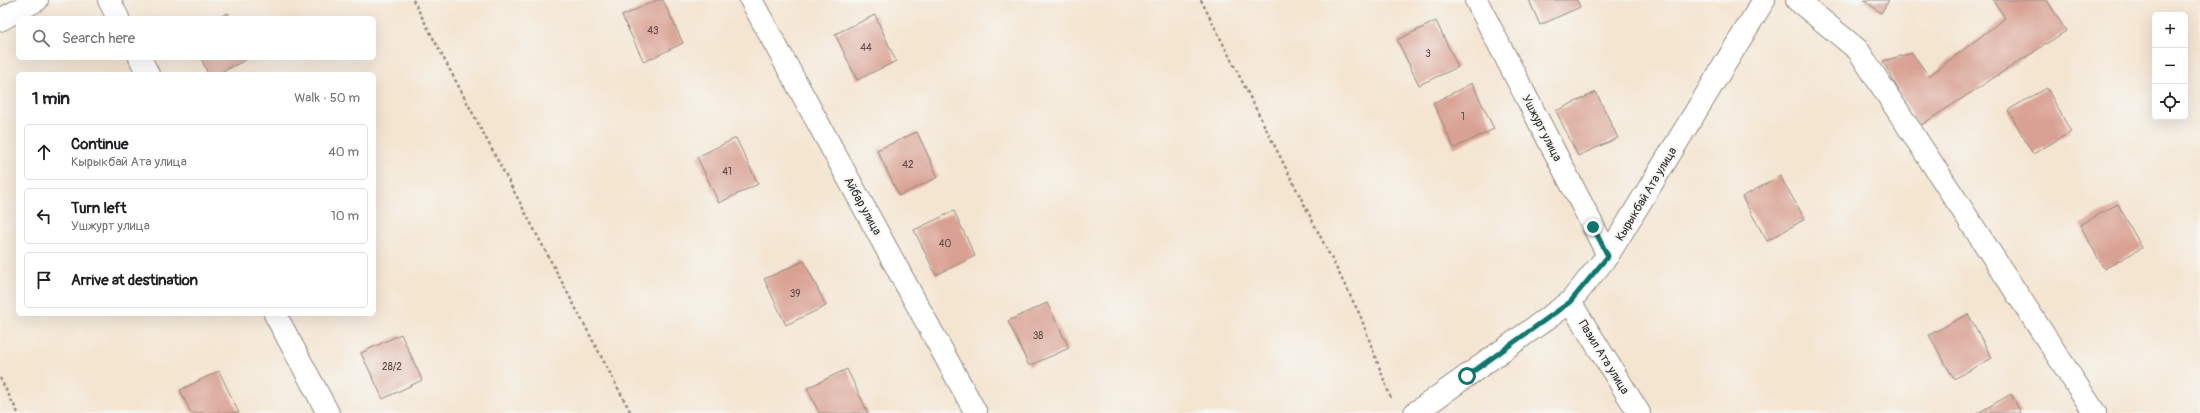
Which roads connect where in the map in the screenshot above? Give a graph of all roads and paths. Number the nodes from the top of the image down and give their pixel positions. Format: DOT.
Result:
graph roads {
  1 [pos="37,0"];
  2 [pos="109,0"];
  3 [pos="413,0"];
  4 [pos="751,0"];
  5 [pos="1201,0"];
  6 [pos="1476,0"];
  7 [pos="1764,0"];
  8 [pos="1797,0"];
  9 [pos="117,16"];
  10 [pos="0,20"];
  11 [pos="141,60"];
  12 [pos="147,72"];
  13 [pos="1608,256"];
  14 [pos="1570,302"];
  15 [pos="276,316"];
  16 [pos="0,378"];
  17 [pos="1393,406"];
  18 [pos="18,413"];
  19 [pos="328,413"];
  20 [pos="631,413"];
  21 [pos="976,413"];
  22 [pos="1415,413"];
  23 [pos="1638,413"];
  24 [pos="2095,413"];
  1 -- 10 [label="street"];
  2 -- 9 [label="street"];
  3 -- 20 [label="path"];
  4 -- 21 [label="street, Айбар улица"];
  5 -- 17 [label="path"];
  6 -- 13 [label="street, Ушжурт улица"];
  7 -- 13 [label="street, Кырыкбай Ата улица"];
  8 -- 24 [label="street"];
  11 -- 12 [label="street"];
  13 -- 14 [label="street, Кырыкбай Ата улица"];
  14 -- 22 [label="street, Кырыкбай Ата улица"];
  14 -- 23 [label="street, Пазил Ата улица"];
  15 -- 19 [label="street"];
  16 -- 18 [label="path"];
}
